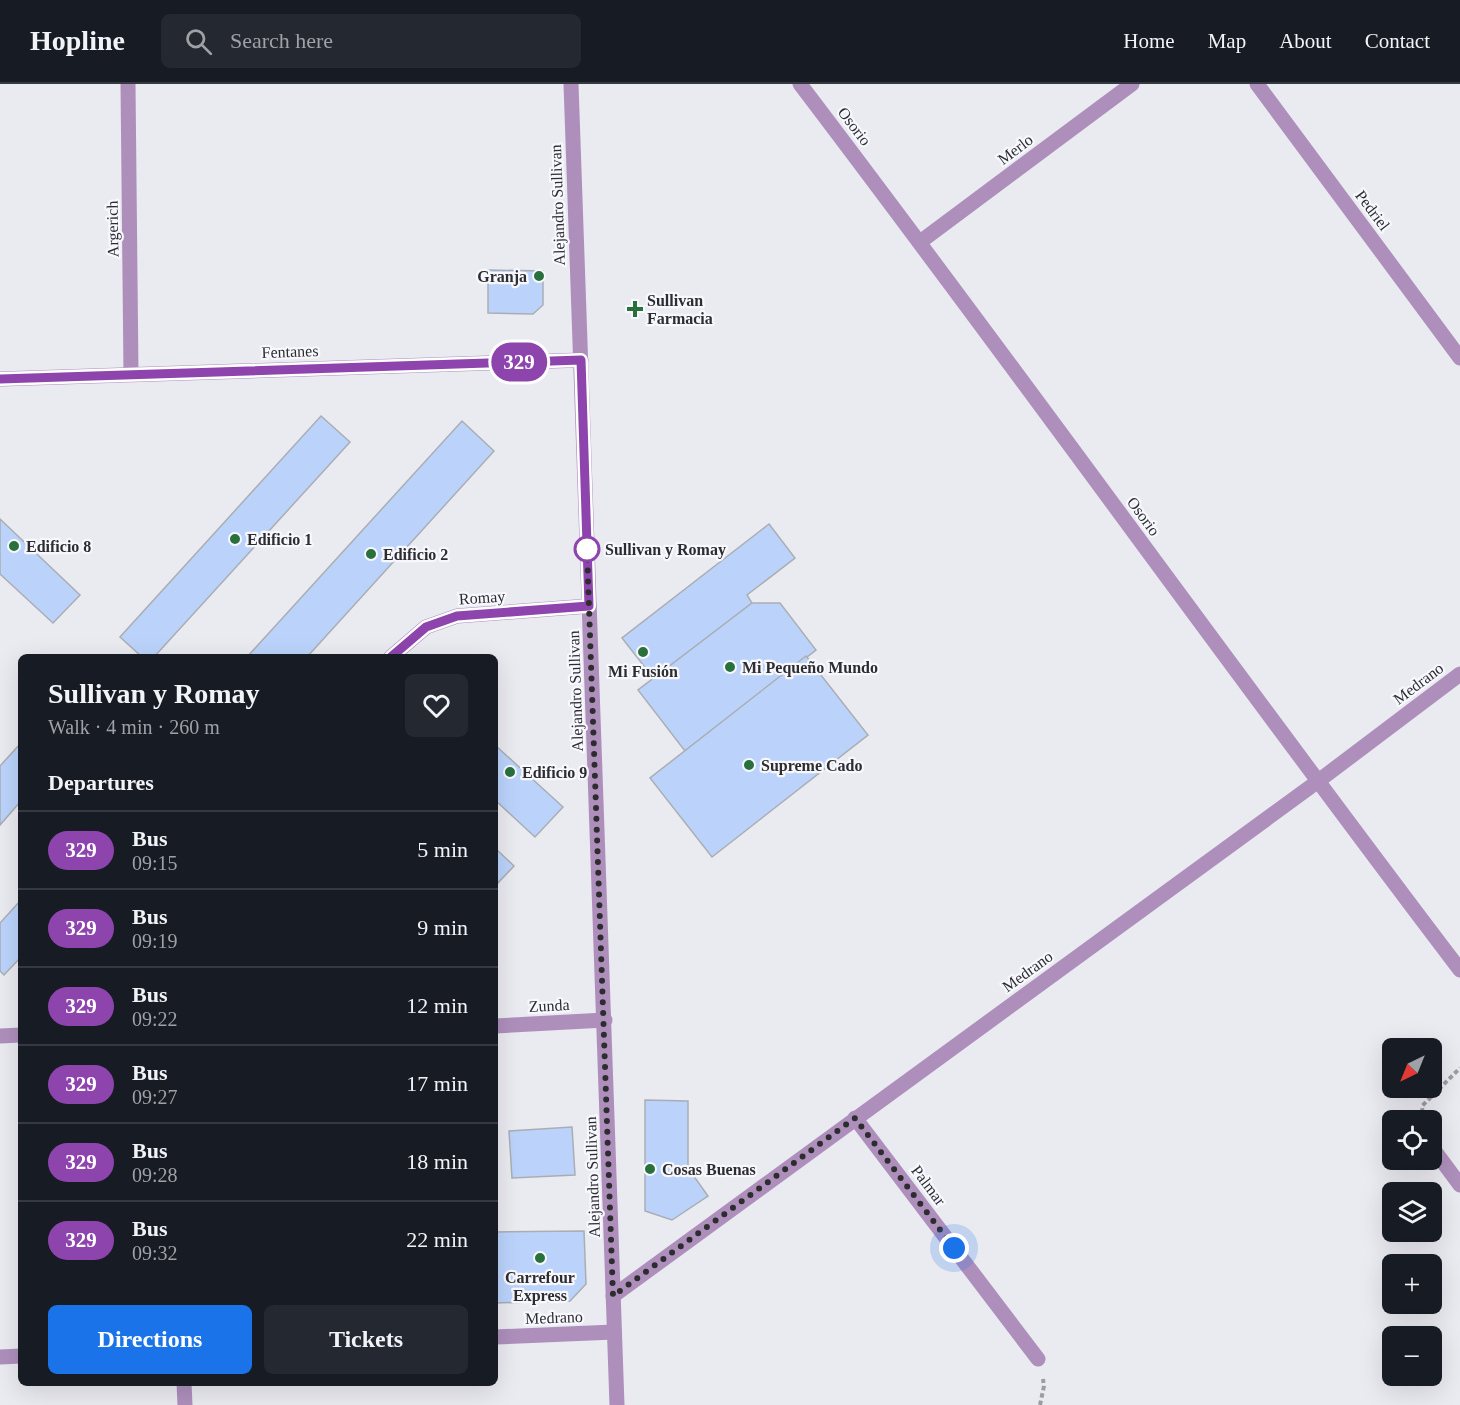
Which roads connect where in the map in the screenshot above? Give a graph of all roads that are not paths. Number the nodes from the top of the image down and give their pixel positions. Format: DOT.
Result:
graph roads {
  1 [pos="128,84"];
  2 [pos="571,84"];
  3 [pos="800,84"];
  4 [pos="1132,84"];
  5 [pos="1257,84"];
  6 [pos="921,242"];
  7 [pos="1460,358"];
  8 [pos="581,360"];
  9 [pos="131,374"];
  10 [pos="0,379"];
  11 [pos="589,606"];
  12 [pos="394,654"];
  13 [pos="1460,674"];
  14 [pos="1317,782"];
  15 [pos="1460,970"];
  16 [pos="605,1020"];
  17 [pos="498,1026"];
  18 [pos="18,1035"];
  19 [pos="0,1036"];
  20 [pos="855,1118"];
  21 [pos="1442,1161"];
  22 [pos="1460,1185"];
  23 [pos="613,1296"];
  24 [pos="614,1332"];
  25 [pos="498,1337"];
  26 [pos="18,1356"];
  27 [pos="0,1357"];
  28 [pos="1038,1359"];
  29 [pos="184,1386"];
  30 [pos="185,1405"];
  31 [pos="617,1405"];
  1 -- 9 [label="street, Argerich"];
  2 -- 8 [label="street, Alejandro Sullivan"];
  3 -- 6 [label="street, Osorio"];
  4 -- 6 [label="street, Merlo"];
  5 -- 7 [label="street, Pedriel"];
  6 -- 14 [label="street, Osorio"];
  8 -- 9 [label="street, Fentanes"];
  8 -- 11 [label="street, Alejandro Sullivan"];
  9 -- 10 [label="street, Fentanes"];
  11 -- 12 [label="street, Romay"];
  11 -- 16 [label="street, Alejandro Sullivan"];
  13 -- 14 [label="street, Medrano"];
  14 -- 15 [label="street, Osorio"];
  14 -- 20 [label="street, Medrano"];
  16 -- 17 [label="street, Zunda"];
  16 -- 23 [label="street, Alejandro Sullivan"];
  18 -- 19 [label="street"];
  20 -- 23 [label="street, Medrano"];
  20 -- 28 [label="street, Palmar"];
  21 -- 22 [label="street"];
  23 -- 24 [label="street, Alejandro Sullivan"];
  24 -- 25 [label="street, Medrano"];
  24 -- 31 [label="street, Alejandro Sullivan"];
  26 -- 27 [label="street"];
  29 -- 30 [label="street"];
}
